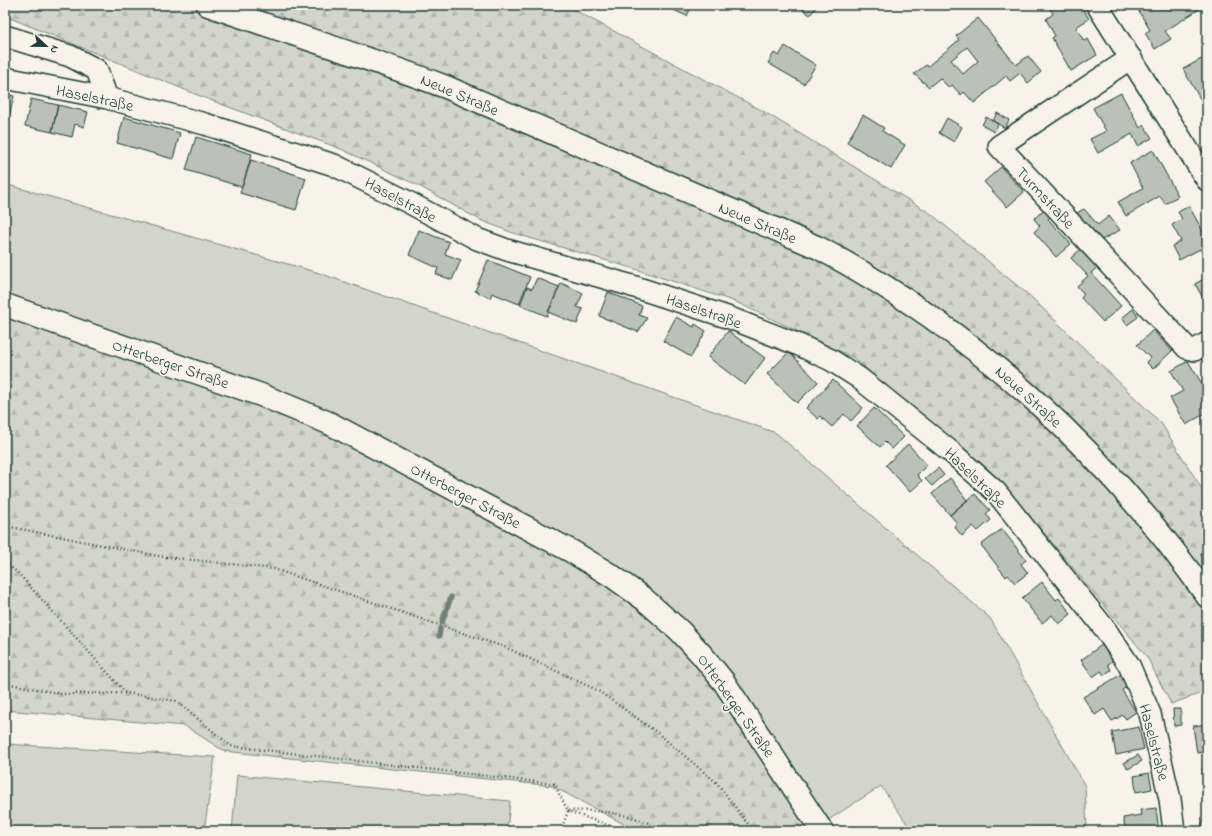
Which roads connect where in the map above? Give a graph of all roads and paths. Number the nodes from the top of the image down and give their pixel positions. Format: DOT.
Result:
graph roads {
  1 [pos="208,5"];
  2 [pos="1097,5"];
  3 [pos="5,36"];
  4 [pos="1131,58"];
  5 [pos="5,78"];
  6 [pos="108,98"];
  7 [pos="1207,180"];
  8 [pos="5,305"];
  9 [pos="1207,343"];
  10 [pos="5,526"];
  11 [pos="5,563"];
  12 [pos="1207,596"];
  13 [pos="5,683"];
  14 [pos="126,693"];
  15 [pos="568,811"];
  16 [pos="561,831"];
  17 [pos="624,831"];
  18 [pos="667,831"];
  19 [pos="753,831"];
  20 [pos="822,831"];
  21 [pos="1174,831"];
  1 -- 12 [label="main road, Neue Straße"];
  2 -- 4 [label="street"];
  3 -- 6 [label="street"];
  4 -- 7 [label="street"];
  4 -- 9 [label="street, Turmstraße"];
  5 -- 6 [label="street, Haselstraße"];
  6 -- 21 [label="street, Haselstraße"];
  8 -- 20 [label="main road, Otterberger Straße"];
  10 -- 19 [label="path"];
  11 -- 14 [label="path"];
  13 -- 14 [label="path"];
  14 -- 15 [label="path"];
  15 -- 16 [label="path"];
  15 -- 17 [label="path"];
  15 -- 18 [label="path"];
}
